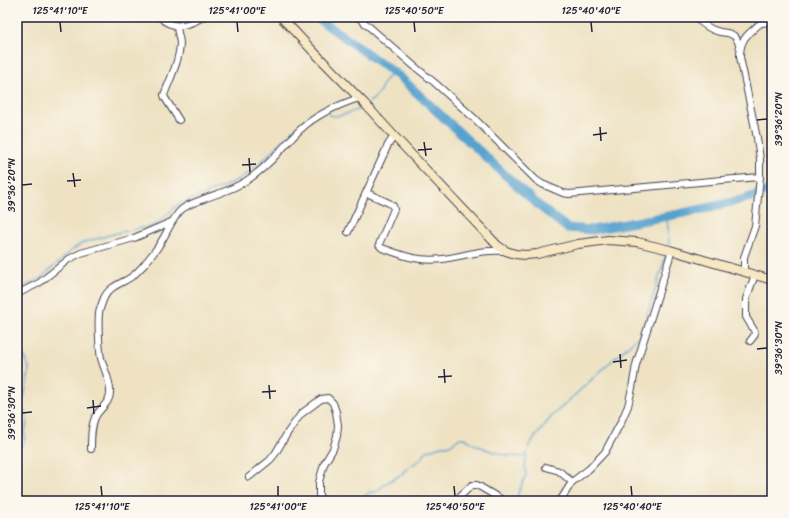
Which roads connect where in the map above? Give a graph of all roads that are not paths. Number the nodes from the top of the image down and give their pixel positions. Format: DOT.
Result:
graph roads {
  1 [pos="160,17"];
  2 [pos="203,17"];
  3 [pos="281,17"];
  4 [pos="358,17"];
  5 [pos="696,17"];
  6 [pos="761,20"];
  7 [pos="772,22"];
  8 [pos="177,26"];
  9 [pos="740,48"];
  10 [pos="359,98"];
  11 [pos="179,120"];
  12 [pos="394,136"];
  13 [pos="760,179"];
  14 [pos="366,193"];
  15 [pos="171,222"];
  16 [pos="348,232"];
  17 [pos="669,250"];
  18 [pos="506,251"];
  19 [pos="744,272"];
  20 [pos="755,275"];
  21 [pos="771,277"];
  22 [pos="17,294"];
  23 [pos="750,341"];
  24 [pos="91,449"];
  25 [pos="546,467"];
  26 [pos="249,477"];
  27 [pos="572,482"];
  28 [pos="322,501"];
  29 [pos="455,501"];
  30 [pos="504,501"];
  31 [pos="560,501"];
  1 -- 8 [label="street"];
  2 -- 8 [label="street"];
  3 -- 10 [label="main road"];
  4 -- 13 [label="street"];
  5 -- 9 [label="street"];
  6 -- 7 [label="street"];
  6 -- 9 [label="street"];
  8 -- 11 [label="street"];
  9 -- 13 [label="street"];
  10 -- 12 [label="main road"];
  10 -- 15 [label="street"];
  12 -- 14 [label="street"];
  12 -- 18 [label="main road"];
  13 -- 19 [label="street"];
  14 -- 16 [label="street"];
  14 -- 18 [label="street"];
  15 -- 22 [label="street"];
  15 -- 24 [label="street"];
  17 -- 18 [label="main road"];
  17 -- 19 [label="main road"];
  17 -- 27 [label="street"];
  19 -- 20 [label="main road"];
  20 -- 21 [label="main road"];
  20 -- 23 [label="street"];
  25 -- 27 [label="street"];
  26 -- 28 [label="street"];
  27 -- 31 [label="street"];
  29 -- 30 [label="street"];
}
